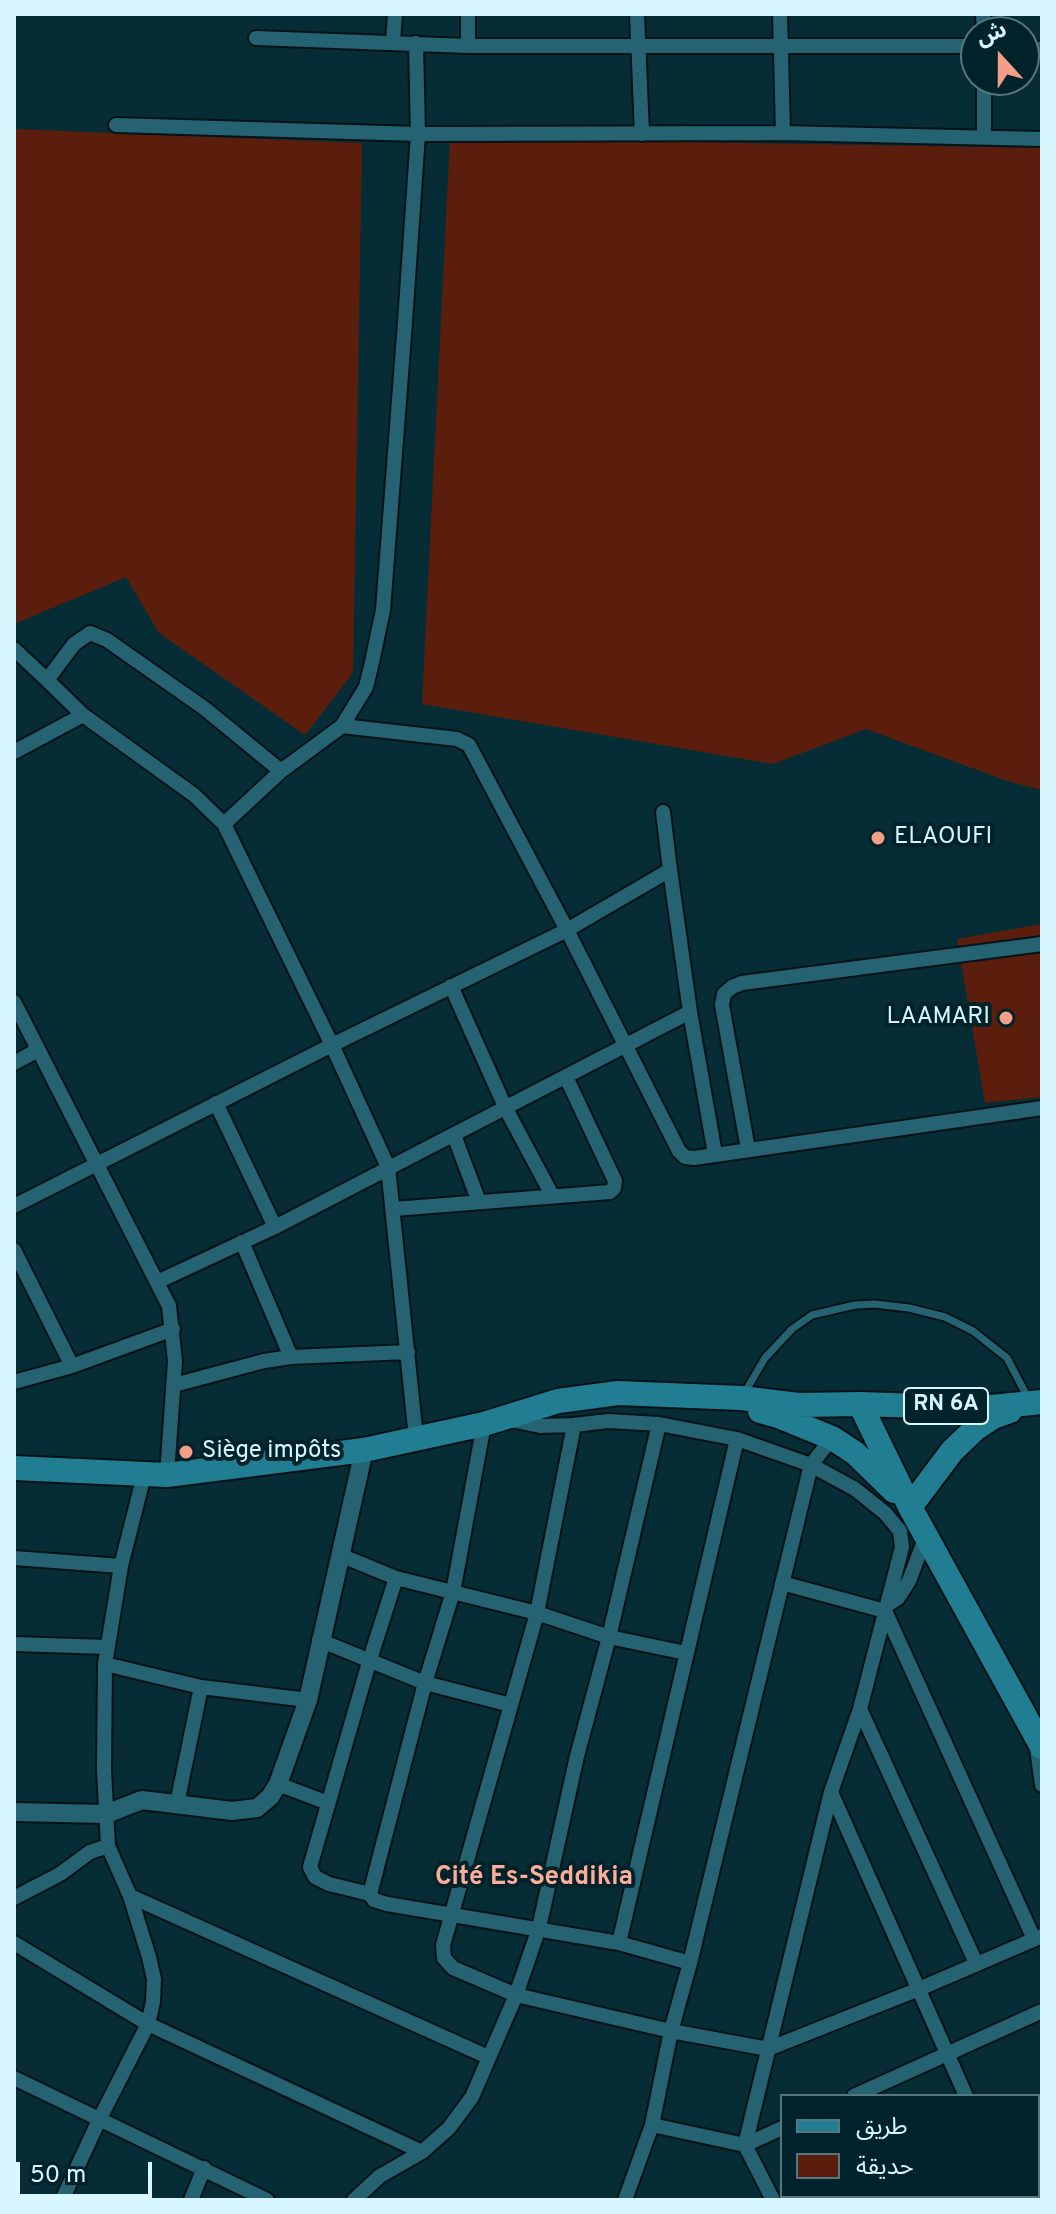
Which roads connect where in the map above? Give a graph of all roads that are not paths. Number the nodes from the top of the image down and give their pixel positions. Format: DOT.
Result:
graph roads {
  1 [pos="395,14"];
  2 [pos="468,14"];
  3 [pos="637,14"];
  4 [pos="780,14"];
  5 [pos="256,38"];
  6 [pos="393,42"];
  7 [pos="416,43"];
  8 [pos="638,44"];
  9 [pos="781,45"];
  10 [pos="468,46"];
  11 [pos="960,46"];
  12 [pos="984,96"];
  13 [pos="116,125"];
  14 [pos="783,133"];
  15 [pos="418,134"];
  16 [pos="642,134"];
  17 [pos="984,137"];
  18 [pos="1042,139"];
  19 [pos="14,649"];
  20 [pos="47,680"];
  21 [pos="83,715"];
  22 [pos="342,726"];
  23 [pos="14,752"];
  24 [pos="281,771"];
  25 [pos="663,812"];
  26 [pos="224,824"];
  27 [pos="670,870"];
  28 [pos="567,930"];
  29 [pos="1042,944"];
  30 [pos="451,986"];
  31 [pos="14,1002"];
  32 [pos="690,1012"];
  33 [pos="332,1045"];
  34 [pos="624,1047"];
  35 [pos="38,1050"];
  36 [pos="14,1063"];
  37 [pos="566,1077"];
  38 [pos="216,1103"];
  39 [pos="1042,1108"];
  40 [pos="506,1109"];
  41 [pos="454,1135"];
  42 [pos="748,1149"];
  43 [pos="715,1154"];
  44 [pos="97,1166"];
  45 [pos="388,1167"];
  46 [pos="552,1195"];
  47 [pos="479,1202"];
  48 [pos="14,1206"];
  49 [pos="394,1209"];
  50 [pos="275,1227"];
  51 [pos="242,1242"];
  52 [pos="14,1250"];
  53 [pos="157,1282"];
  54 [pos="173,1329"];
  55 [pos="408,1352"];
  56 [pos="291,1357"];
  57 [pos="72,1366"];
  58 [pos="14,1382"];
  59 [pos="174,1385"];
  60 [pos="699,1397"];
  61 [pos="741,1398"];
  62 [pos="1037,1403"];
  63 [pos="860,1404"];
  64 [pos="493,1421"];
  65 [pos="659,1424"];
  66 [pos="574,1425"];
  67 [pos="416,1438"];
  68 [pos="832,1438"];
  69 [pos="737,1439"];
  70 [pos="364,1450"];
  71 [pos="811,1465"];
  72 [pos="14,1468"];
  73 [pos="156,1475"];
  74 [pos="910,1507"];
  75 [pos="926,1535"];
  76 [pos="340,1555"];
  77 [pos="14,1558"];
  78 [pos="121,1566"];
  79 [pos="396,1578"];
  80 [pos="782,1583"];
  81 [pos="453,1592"];
  82 [pos="885,1609"];
  83 [pos="537,1613"];
  84 [pos="609,1637"];
  85 [pos="319,1640"];
  86 [pos="14,1644"];
  87 [pos="108,1647"];
  88 [pos="686,1653"];
  89 [pos="370,1659"];
  90 [pos="105,1664"];
  91 [pos="425,1683"];
  92 [pos="201,1687"];
  93 [pos="308,1700"];
  94 [pos="511,1705"];
  95 [pos="860,1709"];
  96 [pos="1039,1742"];
  97 [pos="278,1784"];
  98 [pos="1042,1785"];
  99 [pos="831,1792"];
  100 [pos="328,1803"];
  101 [pos="177,1804"];
  102 [pos="14,1812"];
  103 [pos="106,1814"];
  104 [pos="108,1846"];
  105 [pos="370,1894"];
  106 [pos="130,1896"];
  107 [pos="14,1898"];
  108 [pos="451,1915"];
  109 [pos="539,1928"];
  110 [pos="1038,1938"];
  111 [pos="14,1943"];
  112 [pos="619,1943"];
  113 [pos="690,1963"];
  114 [pos="976,1963"];
  115 [pos="919,1989"];
  116 [pos="516,1995"];
  117 [pos="1042,2011"];
  118 [pos="148,2024"];
  119 [pos="671,2031"];
  120 [pos="768,2049"];
  121 [pos="947,2053"];
  122 [pos="488,2057"];
  123 [pos="14,2078"];
  124 [pos="858,2094"];
  125 [pos="965,2094"];
  126 [pos="100,2118"];
  127 [pos="652,2125"];
  128 [pos="780,2129"];
  129 [pos="745,2145"];
  130 [pos="422,2152"];
  131 [pos="204,2168"];
  132 [pos="62,2200"];
  133 [pos="191,2200"];
  134 [pos="267,2200"];
  135 [pos="354,2200"];
  136 [pos="625,2200"];
  137 [pos="773,2200"];
  1 -- 6 [label="street"];
  2 -- 10 [label="street"];
  3 -- 8 [label="street"];
  4 -- 9 [label="street"];
  5 -- 6 [label="street"];
  6 -- 7 [label="street"];
  7 -- 10 [label="street"];
  7 -- 15 [label="street"];
  8 -- 9 [label="street"];
  8 -- 10 [label="street"];
  8 -- 16 [label="street"];
  9 -- 11 [label="street"];
  9 -- 14 [label="street"];
  12 -- 17 [label="street"];
  13 -- 15 [label="street"];
  14 -- 16 [label="street"];
  14 -- 17 [label="street"];
  15 -- 16 [label="street"];
  15 -- 22 [label="street"];
  17 -- 18 [label="street"];
  19 -- 20 [label="street"];
  20 -- 21 [label="street"];
  20 -- 24 [label="street"];
  21 -- 23 [label="street"];
  21 -- 26 [label="street"];
  22 -- 24 [label="street"];
  22 -- 28 [label="street"];
  24 -- 26 [label="street"];
  25 -- 27 [label="street"];
  26 -- 33 [label="street"];
  27 -- 28 [label="street"];
  27 -- 32 [label="street"];
  28 -- 30 [label="street"];
  28 -- 34 [label="street"];
  29 -- 42 [label="street"];
  30 -- 33 [label="street"];
  30 -- 40 [label="street"];
  31 -- 35 [label="street"];
  32 -- 34 [label="street"];
  32 -- 43 [label="street"];
  33 -- 38 [label="street"];
  33 -- 45 [label="street"];
  34 -- 37 [label="street"];
  34 -- 43 [label="street"];
  35 -- 36 [label="street"];
  35 -- 44 [label="street"];
  37 -- 40 [label="street"];
  37 -- 46 [label="street"];
  38 -- 44 [label="street"];
  38 -- 50 [label="street"];
  39 -- 42 [label="street"];
  40 -- 41 [label="street"];
  40 -- 46 [label="street"];
  41 -- 45 [label="street"];
  41 -- 47 [label="street"];
  42 -- 43 [label="street"];
  44 -- 48 [label="street"];
  44 -- 53 [label="street"];
  45 -- 49 [label="street"];
  45 -- 50 [label="street"];
  46 -- 47 [label="street"];
  47 -- 49 [label="street"];
  49 -- 55 [label="street"];
  50 -- 51 [label="street"];
  51 -- 53 [label="street"];
  51 -- 56 [label="street"];
  52 -- 57 [label="street"];
  53 -- 54 [label="street"];
  54 -- 57 [label="street"];
  54 -- 59 [label="street"];
  55 -- 56 [label="street"];
  55 -- 67 [label="street"];
  56 -- 59 [label="street"];
  57 -- 58 [label="street"];
  59 -- 73 [label="street"];
  60 -- 61 [label="main road, RN 6A"];
  60 -- 64 [label="main road"];
  60 -- 68 [label="main road"];
  61 -- 62 [label="lane"];
  61 -- 63 [label="main road, RN 6A"];
  62 -- 63 [label="main road, RN 6A"];
  62 -- 74 [label="main road"];
  63 -- 74 [label="main road"];
  64 -- 66 [label="street"];
  64 -- 67 [label="main road"];
  64 -- 81 [label="street"];
  65 -- 66 [label="street"];
  65 -- 69 [label="street"];
  65 -- 84 [label="street"];
  66 -- 83 [label="street"];
  67 -- 70 [label="main road"];
  68 -- 71 [label="street"];
  68 -- 74 [label="main road"];
  69 -- 71 [label="street"];
  69 -- 88 [label="street"];
  70 -- 73 [label="main road"];
  70 -- 76 [label="street"];
  71 -- 80 [label="street"];
  71 -- 82 [label="street"];
  72 -- 73 [label="main road"];
  73 -- 78 [label="street"];
  74 -- 75 [label="main road"];
  75 -- 82 [label="street"];
  75 -- 96 [label="main road"];
  76 -- 79 [label="street"];
  76 -- 85 [label="street"];
  77 -- 78 [label="street"];
  78 -- 87 [label="street"];
  79 -- 81 [label="street"];
  79 -- 89 [label="street"];
  80 -- 82 [label="street"];
  80 -- 113 [label="street"];
  81 -- 83 [label="street"];
  81 -- 91 [label="street"];
  82 -- 95 [label="street"];
  82 -- 110 [label="street"];
  83 -- 84 [label="street"];
  83 -- 94 [label="street"];
  84 -- 88 [label="street"];
  84 -- 109 [label="street"];
  85 -- 89 [label="street"];
  85 -- 93 [label="street"];
  86 -- 87 [label="street"];
  87 -- 90 [label="street"];
  88 -- 112 [label="street"];
  89 -- 91 [label="street"];
  89 -- 100 [label="street"];
  90 -- 92 [label="street"];
  90 -- 103 [label="street"];
  91 -- 94 [label="street"];
  91 -- 105 [label="street"];
  92 -- 93 [label="street"];
  92 -- 101 [label="street"];
  93 -- 97 [label="street"];
  94 -- 108 [label="street"];
  95 -- 99 [label="street"];
  95 -- 114 [label="street"];
  96 -- 98 [label="street"];
  97 -- 100 [label="street"];
  97 -- 101 [label="street"];
  99 -- 115 [label="street"];
  99 -- 120 [label="street"];
  100 -- 105 [label="street"];
  101 -- 103 [label="street"];
  102 -- 103 [label="street"];
  103 -- 104 [label="street"];
  104 -- 106 [label="street"];
  104 -- 107 [label="street"];
  105 -- 108 [label="street"];
  106 -- 118 [label="street"];
  106 -- 122 [label="street"];
  108 -- 109 [label="street"];
  108 -- 116 [label="street"];
  109 -- 112 [label="street"];
  109 -- 116 [label="street"];
  110 -- 114 [label="street"];
  111 -- 118 [label="street"];
  112 -- 113 [label="street"];
  113 -- 119 [label="street"];
  114 -- 115 [label="street"];
  115 -- 120 [label="street"];
  115 -- 121 [label="street"];
  116 -- 119 [label="street"];
  116 -- 122 [label="street"];
  117 -- 121 [label="street"];
  118 -- 126 [label="street"];
  118 -- 130 [label="street"];
  119 -- 120 [label="street"];
  119 -- 127 [label="street"];
  120 -- 129 [label="street"];
  121 -- 124 [label="street"];
  121 -- 125 [label="street"];
  122 -- 130 [label="street"];
  123 -- 126 [label="street"];
  126 -- 131 [label="street"];
  126 -- 132 [label="street"];
  127 -- 129 [label="street"];
  127 -- 136 [label="street"];
  128 -- 129 [label="street"];
  129 -- 137 [label="street"];
  130 -- 135 [label="street"];
  131 -- 133 [label="street"];
  131 -- 134 [label="street"];
}
